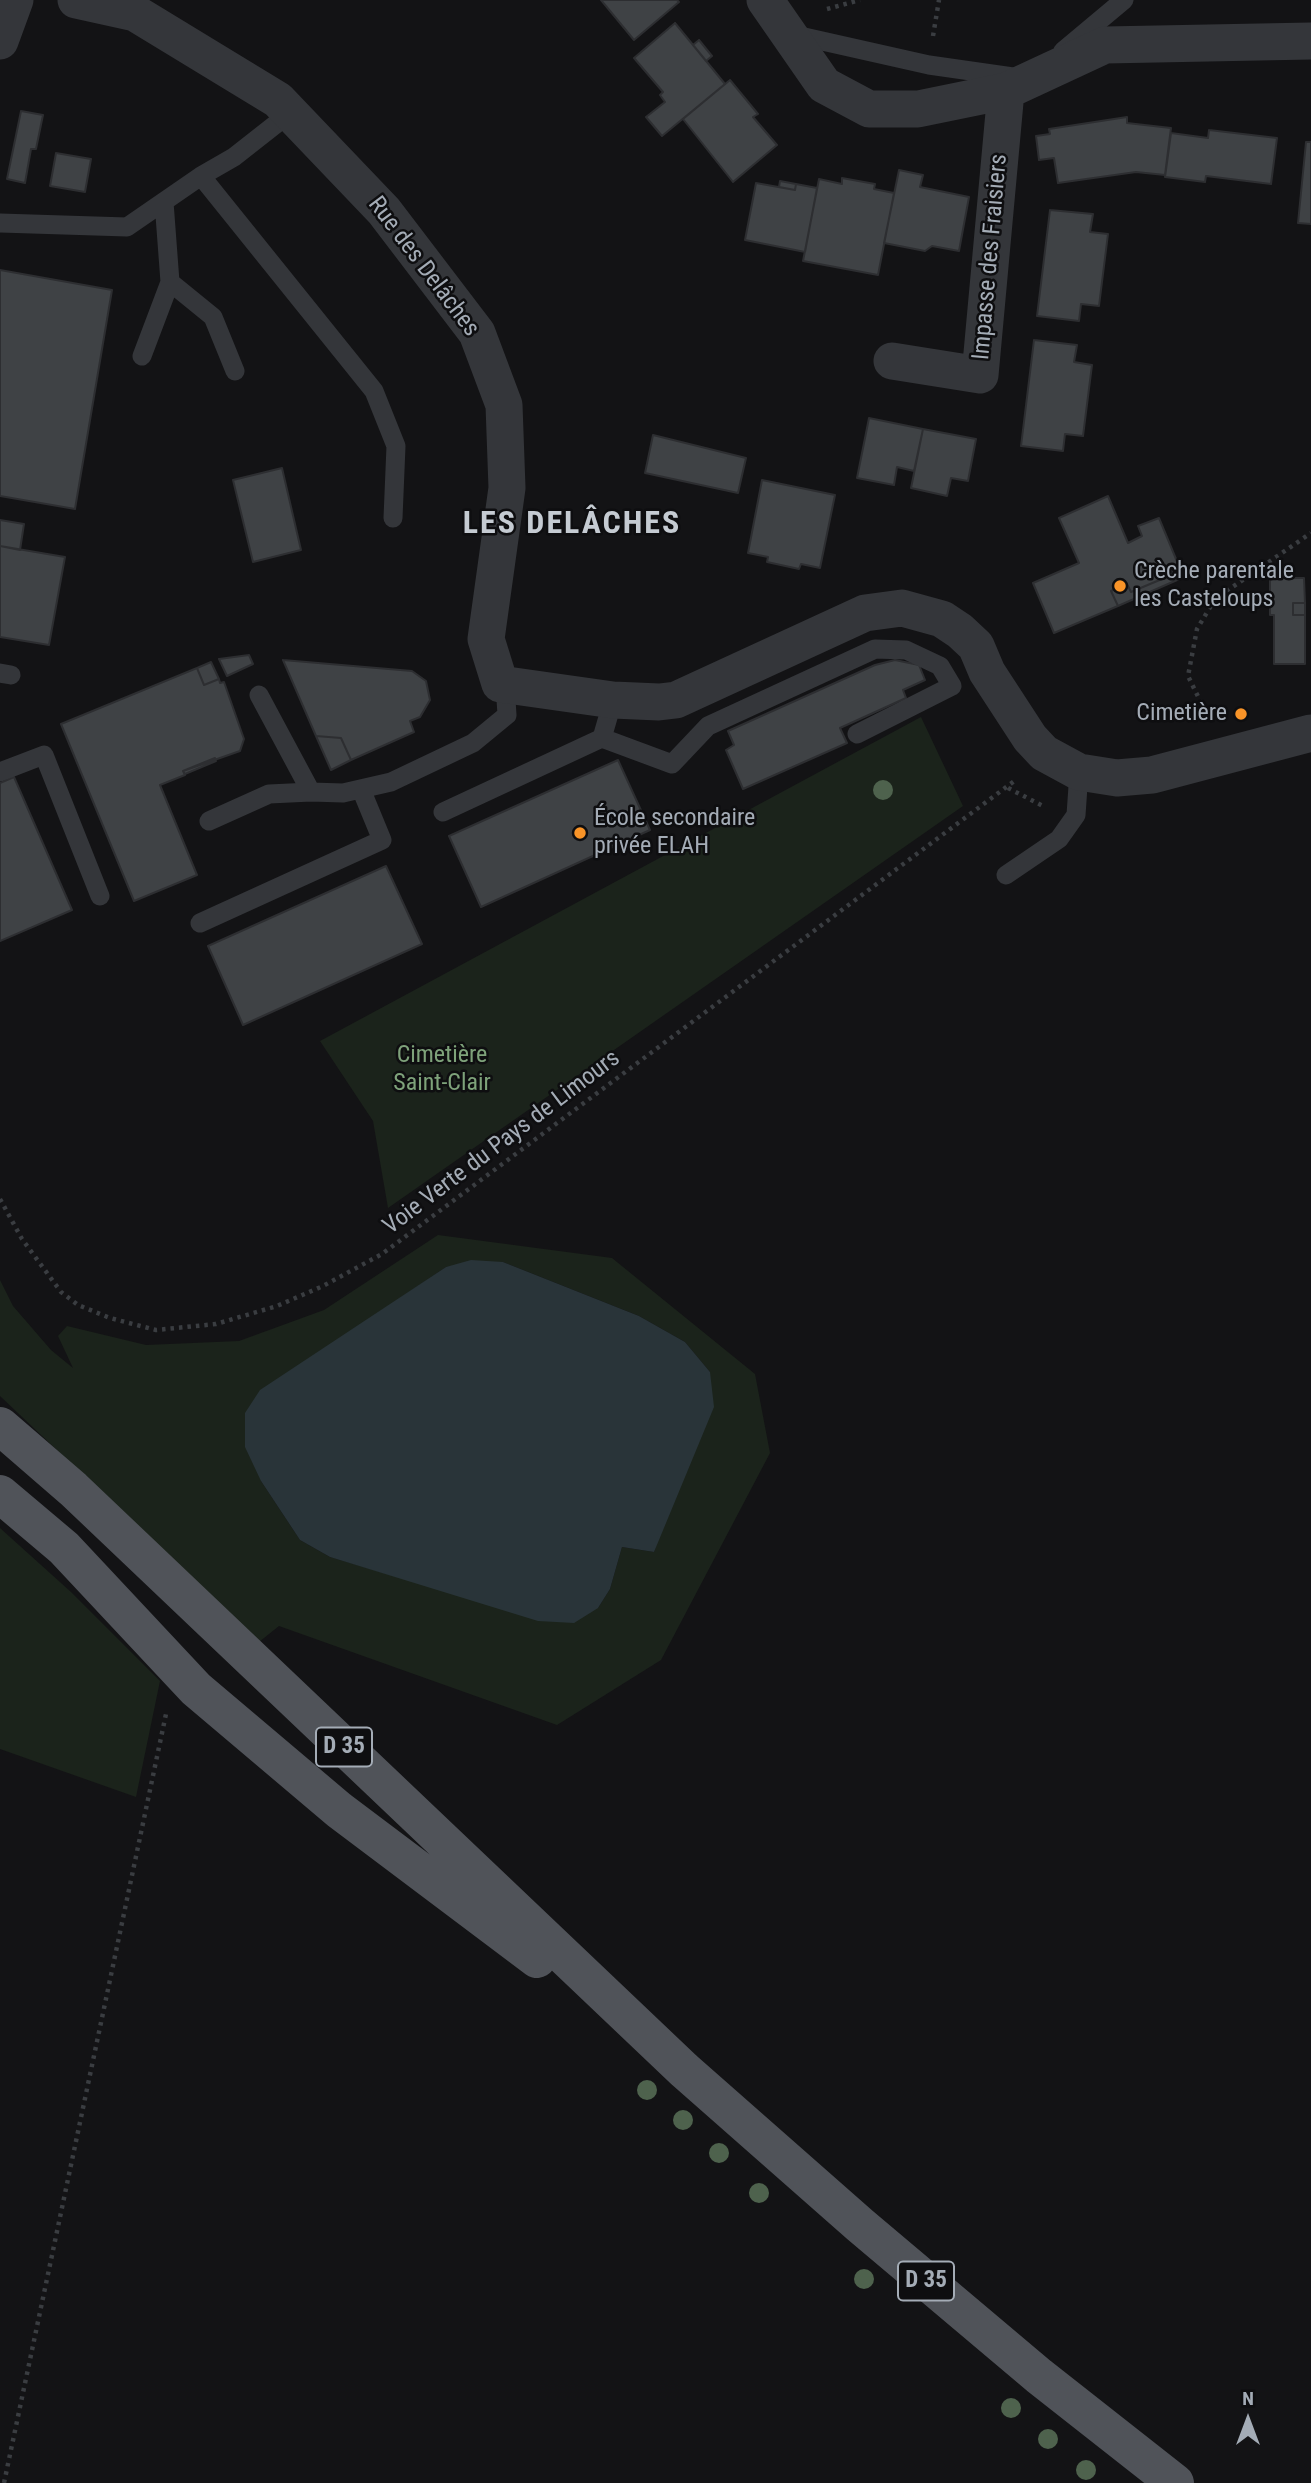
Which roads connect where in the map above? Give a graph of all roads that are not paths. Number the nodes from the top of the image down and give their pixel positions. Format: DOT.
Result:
graph roads {
  1 [pos="15,0"];
  2 [pos="76,0"];
  3 [pos="765,0"];
  4 [pos="1124,0"];
  5 [pos="787,33"];
  6 [pos="0,41"];
  7 [pos="1311,41"];
  8 [pos="1023,82"];
  9 [pos="290,113"];
  10 [pos="201,176"];
  11 [pos="164,202"];
  12 [pos="0,223"];
  13 [pos="170,282"];
  14 [pos="142,356"];
  15 [pos="891,361"];
  16 [pos="235,372"];
  17 [pos="393,518"];
  18 [pos="505,684"];
  19 [pos="259,695"];
  20 [pos="613,701"];
  21 [pos="1311,733"];
  22 [pos="857,734"];
  23 [pos="602,738"];
  24 [pos="0,772"];
  25 [pos="1079,772"];
  26 [pos="361,789"];
  27 [pos="311,792"];
  28 [pos="443,812"];
  29 [pos="209,821"];
  30 [pos="1006,875"];
  31 [pos="100,895"];
  32 [pos="200,923"];
  33 [pos="0,1426"];
  34 [pos="0,1494"];
  35 [pos="684,2070"];
  36 [pos="1175,2483"];
  1 -- 6 [label="street"];
  2 -- 9 [label="street, Rue des Delâches"];
  3 -- 5 [label="street"];
  4 -- 8 [label="lane"];
  5 -- 8 [label="lane"];
  5 -- 8 [label="street"];
  7 -- 8 [label="street"];
  8 -- 15 [label="street, Impasse des Fraisiers"];
  9 -- 10 [label="lane"];
  9 -- 18 [label="street, Rue des Delâches"];
  10 -- 11 [label="lane"];
  10 -- 17 [label="lane"];
  11 -- 12 [label="lane"];
  11 -- 13 [label="lane"];
  13 -- 14 [label="lane"];
  13 -- 16 [label="lane"];
  18 -- 20 [label="street"];
  18 -- 26 [label="lane"];
  19 -- 27 [label="lane"];
  20 -- 23 [label="lane"];
  20 -- 25 [label="street"];
  21 -- 25 [label="street"];
  22 -- 23 [label="lane"];
  23 -- 28 [label="lane"];
  24 -- 31 [label="lane"];
  25 -- 30 [label="lane"];
  26 -- 27 [label="lane"];
  26 -- 32 [label="lane"];
  27 -- 29 [label="lane"];
  33 -- 35 [label="main road, D 35"];
  34 -- 35 [label="main road, D 35"];
  35 -- 36 [label="main road, D 35"];
}
